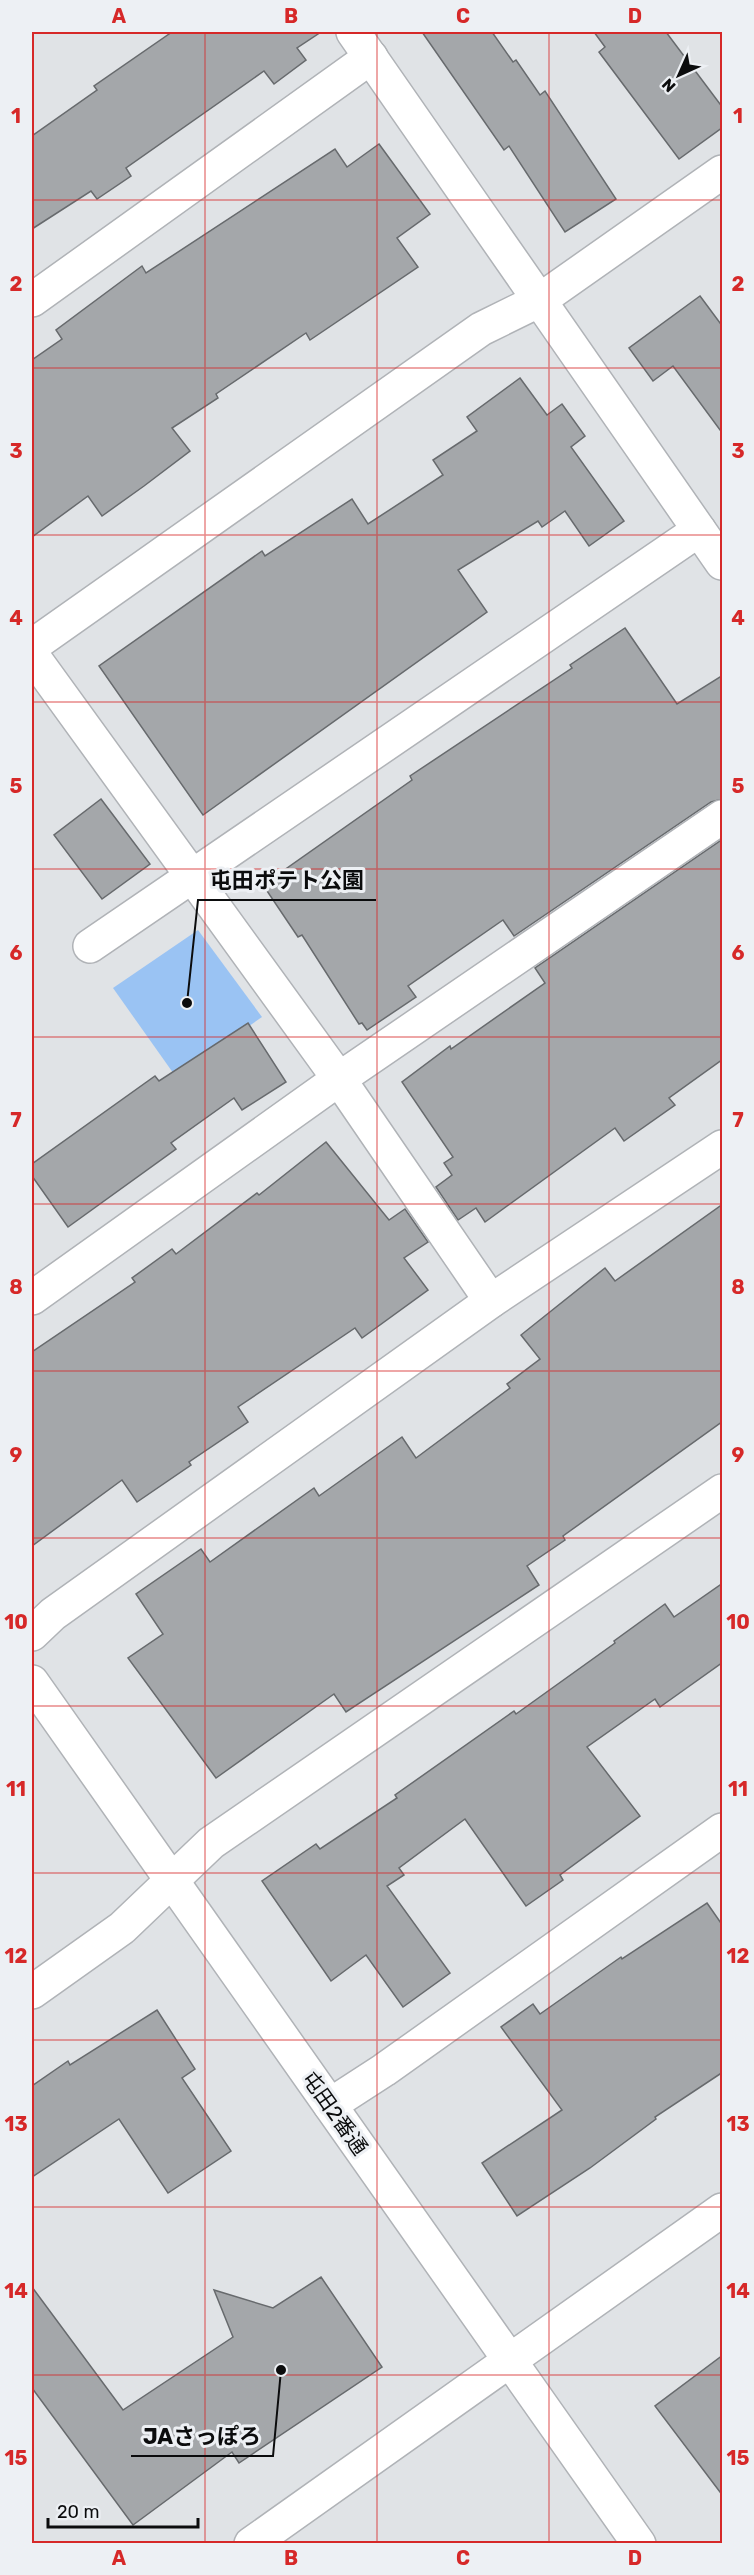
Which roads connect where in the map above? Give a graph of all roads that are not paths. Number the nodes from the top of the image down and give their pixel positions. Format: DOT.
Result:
graph roads {
  1 [pos="362,44"];
  2 [pos="723,172"];
  3 [pos="32,300"];
  4 [pos="540,300"];
  5 [pos="699,530"];
  6 [pos="723,563"];
  7 [pos="32,646"];
  8 [pos="32,655"];
  9 [pos="723,817"];
  10 [pos="193,876"];
  11 [pos="90,946"];
  12 [pos="339,1079"];
  13 [pos="723,1147"];
  14 [pos="32,1298"];
  15 [pos="490,1301"];
  16 [pos="723,1491"];
  17 [pos="32,1634"];
  18 [pos="32,1682"];
  19 [pos="723,1830"];
  20 [pos="172,1881"];
  21 [pos="32,1992"];
  22 [pos="330,2105"];
  23 [pos="723,2210"];
  24 [pos="510,2361"];
  25 [pos="251,2544"];
  26 [pos="639,2544"];
  1 -- 3 [label="street"];
  1 -- 4 [label="street"];
  2 -- 4 [label="street"];
  4 -- 5 [label="street"];
  4 -- 7 [label="street"];
  5 -- 6 [label="street"];
  5 -- 10 [label="street"];
  8 -- 10 [label="street"];
  9 -- 12 [label="street"];
  10 -- 11 [label="street"];
  10 -- 12 [label="street"];
  12 -- 14 [label="street"];
  12 -- 15 [label="street"];
  13 -- 15 [label="street"];
  15 -- 17 [label="street"];
  16 -- 20 [label="street"];
  18 -- 20 [label="street, 屯田2番通"];
  19 -- 22 [label="street"];
  20 -- 21 [label="street"];
  20 -- 22 [label="street, 屯田2番通"];
  22 -- 24 [label="street, 屯田2番通"];
  23 -- 24 [label="street"];
  24 -- 25 [label="street"];
  24 -- 26 [label="street, 屯田2番通"];
}
